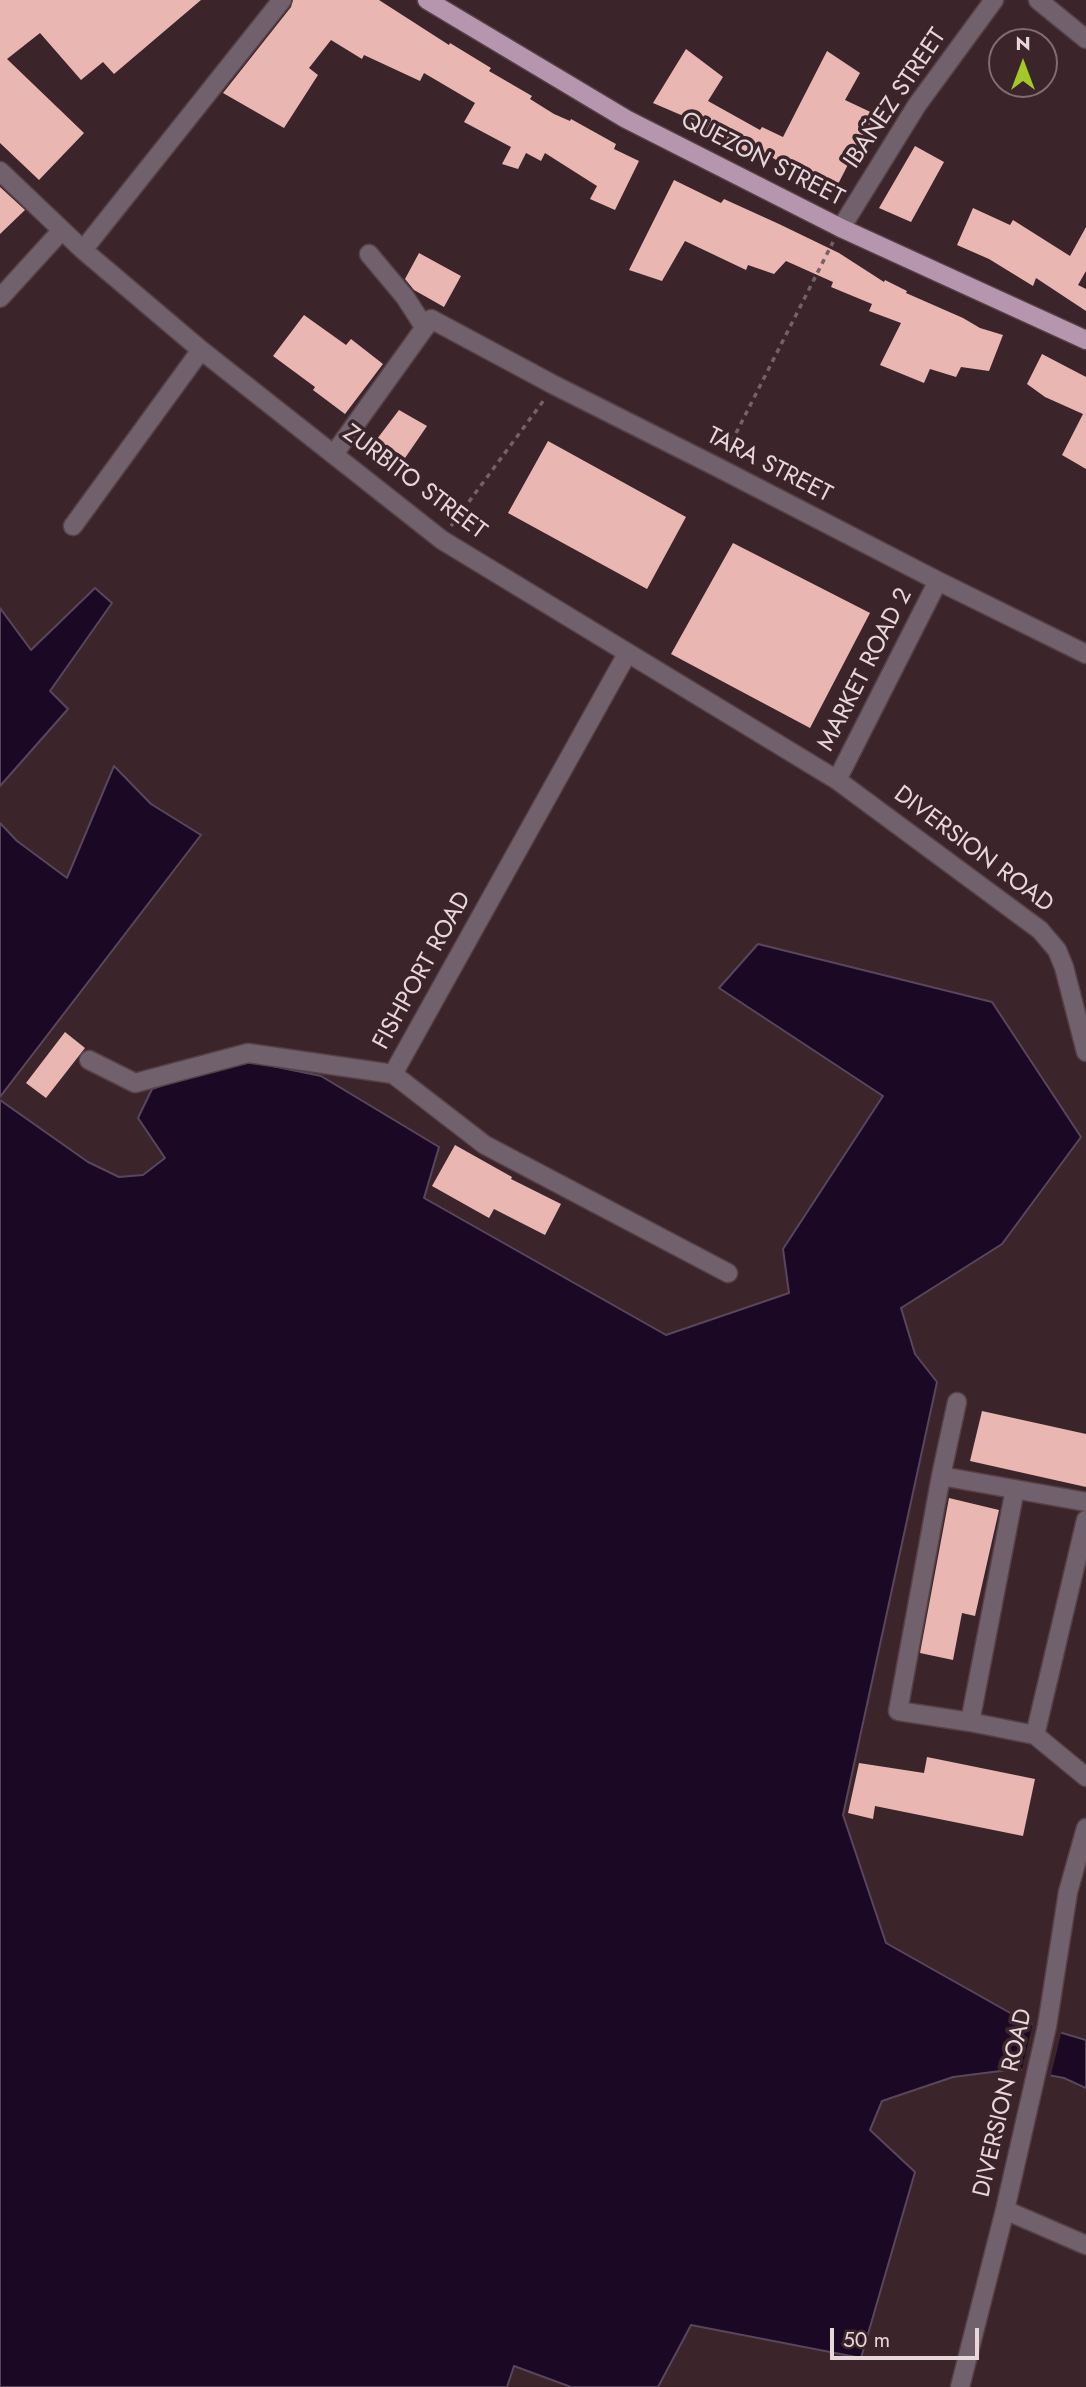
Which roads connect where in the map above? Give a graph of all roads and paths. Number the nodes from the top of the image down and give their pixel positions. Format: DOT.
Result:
graph roads {
  1 [pos="282,0"];
  2 [pos="427,0"];
  3 [pos="994,0"];
  4 [pos="1038,0"];
  5 [pos="1086,39"];
  6 [pos="0,171"];
  7 [pos="841,228"];
  8 [pos="62,230"];
  9 [pos="83,250"];
  10 [pos="369,254"];
  11 [pos="0,298"];
  12 [pos="428,323"];
  13 [pos="1086,340"];
  14 [pos="201,350"];
  15 [pos="554,385"];
  16 [pos="334,454"];
  17 [pos="719,468"];
  18 [pos="73,526"];
  19 [pos="442,540"];
  20 [pos="938,581"];
  21 [pos="628,654"];
  22 [pos="1086,654"];
  23 [pos="837,780"];
  24 [pos="1086,1052"];
  25 [pos="89,1060"];
  26 [pos="393,1074"];
  27 [pos="728,1273"];
  28 [pos="957,1402"];
  29 [pos="941,1476"];
  30 [pos="1015,1489"];
  31 [pos="1086,1502"];
  32 [pos="1085,1527"];
  33 [pos="970,1722"];
  34 [pos="1035,1735"];
  35 [pos="1086,1777"];
  36 [pos="1086,1828"];
  37 [pos="1005,2210"];
  38 [pos="1086,2245"];
  39 [pos="960,2387"];
  1 -- 9 [label="street"];
  2 -- 7 [label="main road, QUEZON STREET"];
  3 -- 7 [label="street, IBAÑEZ STREET"];
  4 -- 5 [label="street"];
  6 -- 8 [label="street, ZURBITO STREET"];
  7 -- 13 [label="main road, QUEZON STREET"];
  7 -- 17 [label="path"];
  8 -- 9 [label="street, ZURBITO STREET"];
  8 -- 11 [label="street"];
  9 -- 14 [label="street, ZURBITO STREET"];
  10 -- 12 [label="street"];
  12 -- 15 [label="street, TARA STREET"];
  12 -- 16 [label="street"];
  14 -- 16 [label="street, ZURBITO STREET"];
  14 -- 18 [label="street"];
  15 -- 17 [label="street, TARA STREET"];
  15 -- 19 [label="path"];
  16 -- 19 [label="street, ZURBITO STREET"];
  17 -- 20 [label="street, TARA STREET"];
  19 -- 21 [label="street, ZURBITO STREET"];
  20 -- 22 [label="street, TARA STREET"];
  20 -- 23 [label="street, MARKET ROAD 2"];
  21 -- 23 [label="street, ZURBITO STREET"];
  21 -- 26 [label="street, FISHPORT ROAD"];
  23 -- 24 [label="street, DIVERSION ROAD"];
  25 -- 26 [label="street, FISHPORT ROAD"];
  26 -- 27 [label="street"];
  28 -- 29 [label="street"];
  29 -- 30 [label="street"];
  29 -- 33 [label="street"];
  30 -- 31 [label="street"];
  30 -- 33 [label="street"];
  32 -- 34 [label="street"];
  33 -- 34 [label="street"];
  34 -- 35 [label="street"];
  36 -- 37 [label="street, DIVERSION ROAD"];
  37 -- 38 [label="street"];
  37 -- 39 [label="street, DIVERSION ROAD"];
}
